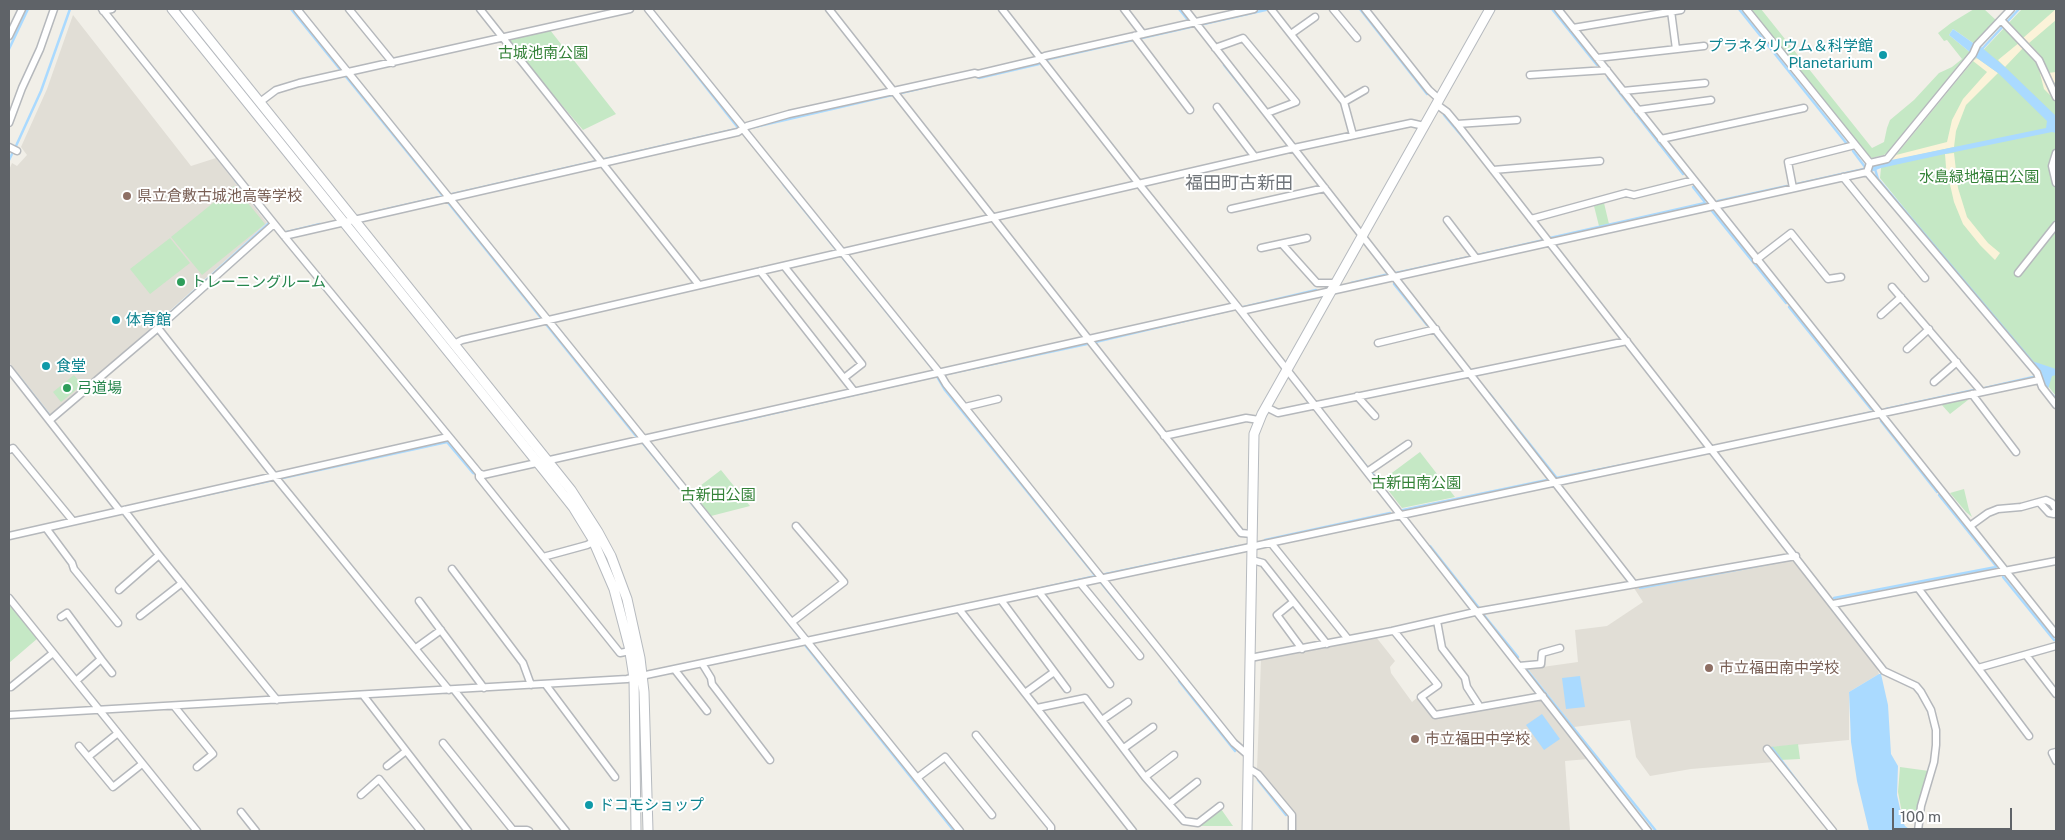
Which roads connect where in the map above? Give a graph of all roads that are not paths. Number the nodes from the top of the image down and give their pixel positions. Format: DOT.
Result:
graph roads {
  1 [pos="22,9"];
  2 [pos="54,9"];
  3 [pos="112,9"];
  4 [pos="172,9"];
  5 [pos="185,9"];
  6 [pos="297,9"];
  7 [pos="349,9"];
  8 [pos="480,9"];
  9 [pos="630,9"];
  10 [pos="648,9"];
  11 [pos="829,9"];
  12 [pos="1002,9"];
  13 [pos="1124,9"];
  14 [pos="1185,9"];
  15 [pos="1254,9"];
  16 [pos="1333,9"];
  17 [pos="1365,9"];
  18 [pos="1490,9"];
  19 [pos="1558,9"];
  20 [pos="1746,9"];
  21 [pos="2011,9"];
  22 [pos="103,10"];
  23 [pos="1272,10"];
  24 [pos="1681,10"];
  25 [pos="1671,11"];
  26 [pos="1315,16"];
  27 [pos="2001,20"];
  28 [pos="1197,25"];
  29 [pos="1573,28"];
  30 [pos="1143,34"];
  31 [pos="1291,34"];
  32 [pos="9,36"];
  33 [pos="503,37"];
  34 [pos="1356,38"];
  35 [pos="1135,39"];
  36 [pos="1704,46"];
  37 [pos="1215,48"];
  38 [pos="1676,49"];
  39 [pos="1597,58"];
  40 [pos="1043,60"];
  41 [pos="393,63"];
  42 [pos="1607,70"];
  43 [pos="344,72"];
  44 [pos="1530,75"];
  45 [pos="1705,83"];
  46 [pos="1365,90"];
  47 [pos="1624,92"];
  48 [pos="895,93"];
  49 [pos="2056,97"];
  50 [pos="1711,100"];
  51 [pos="1438,101"];
  52 [pos="260,102"];
  53 [pos="1344,102"];
  54 [pos="1217,107"];
  55 [pos="1804,108"];
  56 [pos="1190,110"];
  57 [pos="1638,110"];
  58 [pos="1267,113"];
  59 [pos="1517,120"];
  60 [pos="9,123"];
  61 [pos="1457,124"];
  62 [pos="1424,126"];
  63 [pos="742,130"];
  64 [pos="1353,136"];
  65 [pos="1661,139"];
  66 [pos="1855,145"];
  67 [pos="9,147"];
  68 [pos="1294,148"];
  69 [pos="17,151"];
  70 [pos="2056,153"];
  71 [pos="1254,157"];
  72 [pos="601,161"];
  73 [pos="1600,161"];
  74 [pos="1870,163"];
  75 [pos="1493,170"];
  76 [pos="1867,172"];
  77 [pos="1843,177"];
  78 [pos="1694,180"];
  79 [pos="2056,183"];
  80 [pos="1139,184"];
  81 [pos="1323,188"];
  82 [pos="1793,188"];
  83 [pos="447,197"];
  84 [pos="1713,205"];
  85 [pos="1231,210"];
  86 [pos="993,217"];
  87 [pos="1531,219"];
  88 [pos="354,220"];
  89 [pos="1447,220"];
  90 [pos="344,222"];
  91 [pos="273,225"];
  92 [pos="2056,225"];
  93 [pos="282,234"];
  94 [pos="1363,235"];
  95 [pos="1307,238"];
  96 [pos="1549,242"];
  97 [pos="1282,244"];
  98 [pos="1261,248"];
  99 [pos="841,254"];
  100 [pos="1476,258"];
  101 [pos="1756,260"];
  102 [pos="784,266"];
  103 [pos="760,271"];
  104 [pos="2018,273"];
  105 [pos="1841,276"];
  106 [pos="1395,277"];
  107 [pos="1925,278"];
  108 [pos="699,285"];
  109 [pos="1334,286"];
  110 [pos="1892,287"];
  111 [pos="1901,297"];
  112 [pos="1239,308"];
  113 [pos="1881,315"];
  114 [pos="545,320"];
  115 [pos="158,328"];
  116 [pos="1436,329"];
  117 [pos="1929,329"];
  118 [pos="1627,341"];
  119 [pos="1090,342"];
  120 [pos="1378,343"];
  121 [pos="454,344"];
  122 [pos="1907,349"];
  123 [pos="1957,362"];
  124 [pos="9,369"];
  125 [pos="1287,370"];
  126 [pos="1470,373"];
  127 [pos="938,374"];
  128 [pos="844,378"];
  129 [pos="2039,380"];
  130 [pos="1934,382"];
  131 [pos="854,390"];
  132 [pos="1982,392"];
  133 [pos="1972,394"];
  134 [pos="1357,396"];
  135 [pos="998,399"];
  136 [pos="1314,405"];
  137 [pos="2056,405"];
  138 [pos="965,407"];
  139 [pos="1266,407"];
  140 [pos="1880,414"];
  141 [pos="1375,416"];
  142 [pos="50,420"];
  143 [pos="1259,420"];
  144 [pos="1164,436"];
  145 [pos="448,437"];
  146 [pos="646,440"];
  147 [pos="1408,444"];
  148 [pos="1712,449"];
  149 [pos="9,450"];
  150 [pos="2016,452"];
  151 [pos="547,460"];
  152 [pos="537,462"];
  153 [pos="1368,472"];
  154 [pos="479,475"];
  155 [pos="277,479"];
  156 [pos="1555,482"];
  157 [pos="2039,502"];
  158 [pos="124,511"];
  159 [pos="1401,515"];
  160 [pos="73,521"];
  161 [pos="796,526"];
  162 [pos="1970,526"];
  163 [pos="47,530"];
  164 [pos="1252,534"];
  165 [pos="9,536"];
  166 [pos="594,542"];
  167 [pos="1272,543"];
  168 [pos="1252,546"];
  169 [pos="159,555"];
  170 [pos="1796,556"];
  171 [pos="544,557"];
  172 [pos="1252,560"];
  173 [pos="2056,561"];
  174 [pos="452,569"];
  175 [pos="2005,570"];
  176 [pos="1100,578"];
  177 [pos="182,584"];
  178 [pos="1081,584"];
  179 [pos="1634,584"];
  180 [pos="1918,588"];
  181 [pos="119,590"];
  182 [pos="1039,592"];
  183 [pos="9,598"];
  184 [pos="1001,600"];
  185 [pos="419,601"];
  186 [pos="1294,602"];
  187 [pos="1833,604"];
  188 [pos="959,609"];
  189 [pos="1475,612"];
  190 [pos="140,616"];
  191 [pos="61,617"];
  192 [pos="1437,621"];
  193 [pos="792,622"];
  194 [pos="118,623"];
  195 [pos="441,630"];
  196 [pos="1394,631"];
  197 [pos="2056,634"];
  198 [pos="806,639"];
  199 [pos="1348,639"];
  200 [pos="1327,644"];
  201 [pos="2056,646"];
  202 [pos="416,648"];
  203 [pos="1560,648"];
  204 [pos="1302,649"];
  205 [pos="630,651"];
  206 [pos="53,653"];
  207 [pos="2026,655"];
  208 [pos="1140,656"];
  209 [pos="1250,658"];
  210 [pos="102,659"];
  211 [pos="703,665"];
  212 [pos="1519,666"];
  213 [pos="1978,668"];
  214 [pos="675,670"];
  215 [pos="1054,672"];
  216 [pos="112,673"];
  217 [pos="638,677"];
  218 [pos="76,681"];
  219 [pos="530,683"];
  220 [pos="1110,684"];
  221 [pos="546,685"];
  222 [pos="483,686"];
  223 [pos="11,687"];
  224 [pos="449,688"];
  225 [pos="1066,688"];
  226 [pos="1025,693"];
  227 [pos="2056,694"];
  228 [pos="363,695"];
  229 [pos="1543,696"];
  230 [pos="275,698"];
  231 [pos="1128,702"];
  232 [pos="174,706"];
  233 [pos="1480,707"];
  234 [pos="96,708"];
  235 [pos="1037,708"];
  236 [pos="707,711"];
  237 [pos="9,715"];
  238 [pos="1102,720"];
  239 [pos="1153,727"];
  240 [pos="118,733"];
  241 [pos="976,735"];
  242 [pos="2029,736"];
  243 [pos="443,743"];
  244 [pos="79,746"];
  245 [pos="1124,748"];
  246 [pos="1767,749"];
  247 [pos="406,751"];
  248 [pos="2056,752"];
  249 [pos="1174,755"];
  250 [pos="1248,755"];
  251 [pos="88,757"];
  252 [pos="770,760"];
  253 [pos="2056,761"];
  254 [pos="142,764"];
  255 [pos="387,766"];
  256 [pos="197,767"];
  257 [pos="1248,768"];
  258 [pos="615,777"];
  259 [pos="1146,777"];
  260 [pos="917,778"];
  261 [pos="1197,782"];
  262 [pos="361,794"];
  263 [pos="1169,804"];
  264 [pos="1220,806"];
  265 [pos="241,812"];
  266 [pos="992,815"];
  267 [pos="197,831"];
  268 [pos="256,831"];
  269 [pos="421,831"];
  270 [pos="468,831"];
  271 [pos="528,831"];
  272 [pos="566,831"];
  273 [pos="636,831"];
  274 [pos="648,831"];
  275 [pos="960,831"];
  276 [pos="1051,831"];
  277 [pos="1133,831"];
  278 [pos="1247,831"];
  279 [pos="1292,831"];
  280 [pos="1648,831"];
  281 [pos="1833,831"];
  282 [pos="1918,831"];
  1 -- 32 [label="street"];
  2 -- 60 [label="street"];
  3 -- 22 [label="street"];
  4 -- 90 [label="street"];
  5 -- 52 [label="street"];
  6 -- 43 [label="street"];
  7 -- 41 [label="street"];
  8 -- 33 [label="street"];
  9 -- 33 [label="street"];
  10 -- 63 [label="street"];
  11 -- 48 [label="street"];
  12 -- 40 [label="street"];
  13 -- 30 [label="street"];
  14 -- 28 [label="street"];
  15 -- 28 [label="street"];
  16 -- 34 [label="street"];
  17 -- 51 [label="street"];
  18 -- 51 [label="street"];
  19 -- 29 [label="street"];
  20 -- 66 [label="street"];
  21 -- 27 [label="street"];
  22 -- 91 [label="street"];
  23 -- 31 [label="street"];
  24 -- 25 [label="street"];
  25 -- 29 [label="street"];
  25 -- 38 [label="street"];
  26 -- 31 [label="street"];
  27 -- 49 [label="street"];
  27 -- 74 [label="street"];
  28 -- 30 [label="street"];
  28 -- 37 [label="street"];
  29 -- 39 [label="street"];
  30 -- 35 [label="street"];
  31 -- 53 [label="street"];
  33 -- 41 [label="street"];
  33 -- 72 [label="street"];
  35 -- 40 [label="street"];
  35 -- 56 [label="street"];
  36 -- 38 [label="street"];
  37 -- 58 [label="street"];
  37 -- 58 [label="street"];
  38 -- 39 [label="street"];
  39 -- 42 [label="street"];
  40 -- 48 [label="street"];
  40 -- 80 [label="street"];
  41 -- 43 [label="street"];
  42 -- 44 [label="street"];
  42 -- 47 [label="street"];
  43 -- 52 [label="street"];
  43 -- 83 [label="street"];
  45 -- 47 [label="street"];
  46 -- 53 [label="street"];
  47 -- 57 [label="street"];
  48 -- 63 [label="street"];
  48 -- 86 [label="street"];
  50 -- 57 [label="street"];
  51 -- 61 [label="street"];
  51 -- 62 [label="street"];
  52 -- 88 [label="street"];
  53 -- 64 [label="street"];
  54 -- 71 [label="street"];
  55 -- 65 [label="street"];
  57 -- 65 [label="street"];
  58 -- 68 [label="street"];
  59 -- 61 [label="street"];
  61 -- 75 [label="street"];
  62 -- 64 [label="street"];
  62 -- 94 [label="street"];
  63 -- 72 [label="street"];
  63 -- 99 [label="street"];
  64 -- 68 [label="street"];
  65 -- 78 [label="street"];
  66 -- 74 [label="street"];
  66 -- 82 [label="street"];
  67 -- 69 [label="street"];
  68 -- 71 [label="street"];
  68 -- 81 [label="street"];
  70 -- 79 [label="street"];
  71 -- 80 [label="street"];
  72 -- 83 [label="street"];
  72 -- 108 [label="street"];
  73 -- 75 [label="street"];
  74 -- 76 [label="street"];
  75 -- 87 [label="street"];
  76 -- 77 [label="street"];
  76 -- 129 [label="street"];
  77 -- 82 [label="street"];
  77 -- 107 [label="street"];
  78 -- 84 [label="street"];
  78 -- 87 [label="street"];
  80 -- 86 [label="street"];
  80 -- 112 [label="street"];
  81 -- 85 [label="street"];
  81 -- 94 [label="street"];
  82 -- 84 [label="street"];
  83 -- 88 [label="street"];
  83 -- 114 [label="street"];
  84 -- 96 [label="street"];
  84 -- 101 [label="street"];
  86 -- 99 [label="street"];
  86 -- 119 [label="street"];
  87 -- 96 [label="street"];
  88 -- 90 [label="street"];
  88 -- 121 [label="street"];
  89 -- 100 [label="street"];
  90 -- 93 [label="street"];
  90 -- 152 [label="street"];
  91 -- 93 [label="street"];
  91 -- 115 [label="street"];
  92 -- 104 [label="street"];
  93 -- 145 [label="street"];
  94 -- 106 [label="street"];
  94 -- 109 [label="street"];
  95 -- 97 [label="street"];
  96 -- 100 [label="street"];
  96 -- 118 [label="street"];
  97 -- 98 [label="street"];
  97 -- 109 [label="street"];
  99 -- 102 [label="street"];
  99 -- 127 [label="street"];
  100 -- 106 [label="street"];
  101 -- 105 [label="street"];
  101 -- 140 [label="street"];
  102 -- 103 [label="street"];
  102 -- 128 [label="street"];
  103 -- 108 [label="street"];
  103 -- 128 [label="street"];
  106 -- 109 [label="street"];
  106 -- 116 [label="street"];
  108 -- 114 [label="street"];
  109 -- 112 [label="street"];
  109 -- 125 [label="street"];
  110 -- 111 [label="street"];
  111 -- 113 [label="street"];
  111 -- 117 [label="street"];
  112 -- 119 [label="street"];
  112 -- 125 [label="street"];
  114 -- 121 [label="street"];
  114 -- 146 [label="street"];
  115 -- 142 [label="street"];
  115 -- 155 [label="street"];
  116 -- 120 [label="street"];
  116 -- 126 [label="street"];
  117 -- 122 [label="street"];
  117 -- 123 [label="street"];
  118 -- 126 [label="street"];
  118 -- 148 [label="street"];
  119 -- 127 [label="street"];
  119 -- 144 [label="street"];
  121 -- 151 [label="street"];
  123 -- 130 [label="street"];
  123 -- 132 [label="street"];
  124 -- 142 [label="street"];
  125 -- 136 [label="street"];
  125 -- 139 [label="street"];
  126 -- 134 [label="street"];
  126 -- 156 [label="street"];
  127 -- 131 [label="street"];
  127 -- 138 [label="street"];
  128 -- 131 [label="street"];
  129 -- 132 [label="street"];
  129 -- 137 [label="street"];
  131 -- 146 [label="street"];
  132 -- 133 [label="street"];
  133 -- 140 [label="street"];
  133 -- 150 [label="street"];
  134 -- 136 [label="street"];
  134 -- 141 [label="street"];
  135 -- 138 [label="street"];
  136 -- 139 [label="street"];
  136 -- 153 [label="street"];
  138 -- 176 [label="street"];
  139 -- 143 [label="street"];
  140 -- 148 [label="street"];
  140 -- 162 [label="street"];
  142 -- 158 [label="street"];
  143 -- 144 [label="street"];
  143 -- 164 [label="street"];
  144 -- 164 [label="street"];
  145 -- 154 [label="street"];
  145 -- 155 [label="street"];
  146 -- 151 [label="street"];
  146 -- 193 [label="street"];
  147 -- 153 [label="street"];
  148 -- 156 [label="street"];
  148 -- 170 [label="street"];
  149 -- 160 [label="street"];
  151 -- 152 [label="street"];
  151 -- 217 [label="street"];
  152 -- 154 [label="street"];
  152 -- 166 [label="street"];
  153 -- 159 [label="street"];
  154 -- 171 [label="street"];
  155 -- 158 [label="street"];
  155 -- 202 [label="street"];
  156 -- 159 [label="street"];
  156 -- 179 [label="street"];
  157 -- 162 [label="street"];
  158 -- 160 [label="street"];
  158 -- 169 [label="street"];
  159 -- 167 [label="street"];
  159 -- 189 [label="street"];
  160 -- 163 [label="street"];
  161 -- 193 [label="street"];
  162 -- 175 [label="street"];
  163 -- 165 [label="street"];
  163 -- 194 [label="street"];
  164 -- 168 [label="street"];
  166 -- 171 [label="street"];
  166 -- 205 [label="street"];
  167 -- 168 [label="street"];
  167 -- 199 [label="street"];
  168 -- 172 [label="street"];
  168 -- 176 [label="street"];
  169 -- 177 [label="street"];
  169 -- 181 [label="street"];
  170 -- 179 [label="street"];
  170 -- 187 [label="street"];
  171 -- 205 [label="street"];
  172 -- 186 [label="street"];
  172 -- 209 [label="street"];
  173 -- 175 [label="street"];
  174 -- 219 [label="street"];
  175 -- 180 [label="street"];
  175 -- 197 [label="street"];
  176 -- 178 [label="street"];
  176 -- 250 [label="street"];
  177 -- 190 [label="street"];
  177 -- 230 [label="street"];
  178 -- 182 [label="street"];
  178 -- 208 [label="street"];
  179 -- 189 [label="street"];
  180 -- 187 [label="street"];
  180 -- 213 [label="street"];
  182 -- 184 [label="street"];
  182 -- 220 [label="street"];
  183 -- 206 [label="street"];
  184 -- 188 [label="street"];
  184 -- 215 [label="street"];
  185 -- 195 [label="street"];
  186 -- 200 [label="street"];
  186 -- 204 [label="street"];
  187 -- 282 [label="street"];
  188 -- 198 [label="street"];
  188 -- 226 [label="street"];
  189 -- 192 [label="street"];
  189 -- 212 [label="street"];
  191 -- 210 [label="street"];
  192 -- 196 [label="street"];
  192 -- 233 [label="street"];
  193 -- 198 [label="street"];
  195 -- 202 [label="street"];
  195 -- 222 [label="street"];
  196 -- 199 [label="street"];
  196 -- 233 [label="street"];
  198 -- 211 [label="street"];
  198 -- 260 [label="street"];
  199 -- 200 [label="street"];
  200 -- 204 [label="street"];
  201 -- 207 [label="street"];
  202 -- 224 [label="street"];
  203 -- 212 [label="street"];
  204 -- 209 [label="street"];
  205 -- 217 [label="street"];
  206 -- 218 [label="street"];
  206 -- 223 [label="street"];
  207 -- 213 [label="street"];
  207 -- 227 [label="street"];
  209 -- 250 [label="street"];
  210 -- 216 [label="street"];
  210 -- 218 [label="street"];
  211 -- 214 [label="street"];
  211 -- 252 [label="street"];
  212 -- 229 [label="street"];
  213 -- 242 [label="street"];
  214 -- 217 [label="street"];
  214 -- 236 [label="street"];
  215 -- 225 [label="street"];
  215 -- 226 [label="street"];
  217 -- 221 [label="street"];
  217 -- 273 [label="street"];
  217 -- 274 [label="street"];
  218 -- 234 [label="street"];
  219 -- 221 [label="street"];
  219 -- 222 [label="street"];
  221 -- 258 [label="street"];
  222 -- 224 [label="street"];
  224 -- 228 [label="street"];
  224 -- 272 [label="street"];
  226 -- 235 [label="street"];
  228 -- 230 [label="street"];
  228 -- 247 [label="street"];
  229 -- 233 [label="street"];
  229 -- 280 [label="street"];
  230 -- 232 [label="street"];
  231 -- 238 [label="street"];
  232 -- 234 [label="street"];
  232 -- 256 [label="street"];
  234 -- 237 [label="street"];
  234 -- 240 [label="street"];
  235 -- 238 [label="street"];
  235 -- 277 [label="street"];
  238 -- 245 [label="street"];
  239 -- 245 [label="street"];
  240 -- 251 [label="street"];
  240 -- 254 [label="street"];
  241 -- 276 [label="street"];
  243 -- 271 [label="street"];
  244 -- 251 [label="street"];
  245 -- 259 [label="street"];
  246 -- 281 [label="street"];
  247 -- 255 [label="street"];
  247 -- 270 [label="street"];
  248 -- 253 [label="street"];
  249 -- 259 [label="street"];
  250 -- 257 [label="street"];
  251 -- 254 [label="street"];
  254 -- 267 [label="street"];
  257 -- 278 [label="street"];
  257 -- 279 [label="street"];
  259 -- 263 [label="street"];
  260 -- 266 [label="street"];
  260 -- 275 [label="street"];
  261 -- 263 [label="street"];
  262 -- 269 [label="street"];
  263 -- 264 [label="street"];
  265 -- 268 [label="street"];
}
